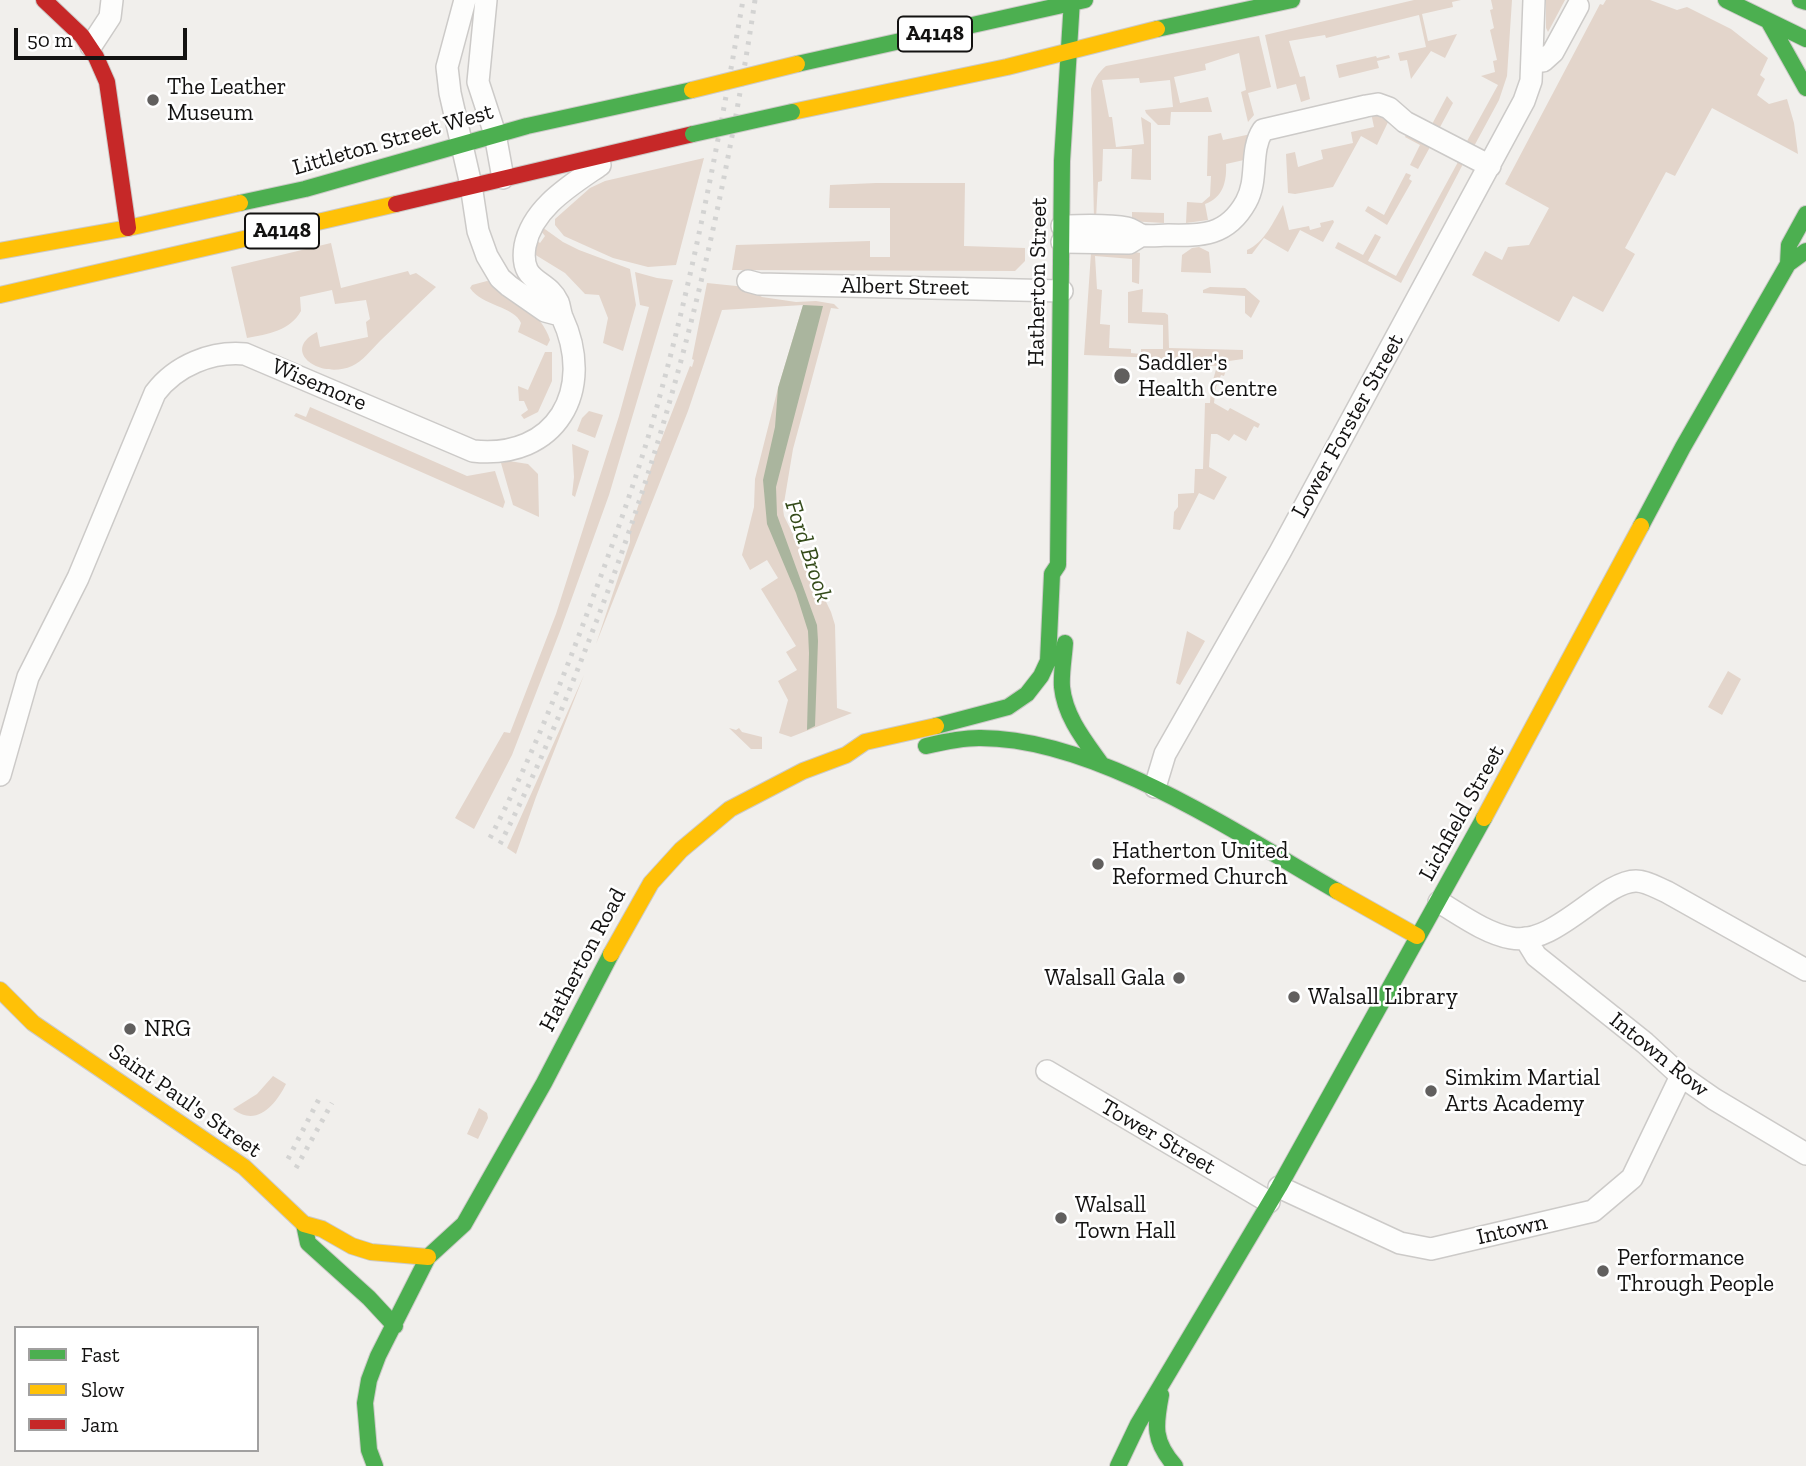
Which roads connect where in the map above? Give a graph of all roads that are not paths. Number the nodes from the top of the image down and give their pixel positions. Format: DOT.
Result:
graph roads {
  1 [pos="44,0"];
  2 [pos="112,0"];
  3 [pos="465,0"];
  4 [pos="486,0"];
  5 [pos="1292,0"];
  6 [pos="1534,0"];
  7 [pos="1726,0"];
  8 [pos="1800,0"];
  9 [pos="1076,1"];
  10 [pos="1806,2"];
  11 [pos="1578,6"];
  12 [pos="1769,22"];
  13 [pos="1806,39"];
  14 [pos="90,46"];
  15 [pos="1070,51"];
  16 [pos="1533,61"];
  17 [pos="1806,88"];
  18 [pos="495,134"];
  19 [pos="460,143"];
  20 [pos="621,150"];
  21 [pos="1490,166"];
  22 [pos="503,178"];
  23 [pos="471,185"];
  24 [pos="1805,199"];
  25 [pos="1806,215"];
  26 [pos="128,228"];
  27 [pos="1062,234"];
  28 [pos="0,251"];
  29 [pos="1806,251"];
  30 [pos="1788,264"];
  31 [pos="92,274"];
  32 [pos="748,281"];
  33 [pos="1062,291"];
  34 [pos="1,294"];
  35 [pos="561,315"];
  36 [pos="1058,565"];
  37 [pos="1034,687"];
  38 [pos="846,755"];
  39 [pos="1102,765"];
  40 [pos="0,775"];
  41 [pos="1154,787"];
  42 [pos="1439,902"];
  43 [pos="1417,936"];
  44 [pos="1525,938"];
  45 [pos="1806,970"];
  46 [pos="0,990"];
  47 [pos="0,1016"];
  48 [pos="33,1023"];
  49 [pos="1047,1071"];
  50 [pos="1681,1076"];
  51 [pos="1806,1154"];
  52 [pos="1274,1194"];
  53 [pos="304,1224"];
  54 [pos="428,1256"];
  55 [pos="395,1326"];
  56 [pos="1165,1377"];
  57 [pos="375,1466"];
  58 [pos="1118,1466"];
  59 [pos="1175,1466"];
  1 -- 14 [label="main road"];
  2 -- 14 [label="street"];
  3 -- 19 [label="street"];
  4 -- 18 [label="street"];
  5 -- 15 [label="main road, A4148"];
  6 -- 16 [label="street, Lower Forster Street"];
  7 -- 12 [label="main road"];
  8 -- 10 [label="main road"];
  9 -- 15 [label="main road, Hatherton Street"];
  9 -- 18 [label="main road, Littleton Street West / A4148, bridge"];
  11 -- 16 [label="street"];
  12 -- 13 [label="main road"];
  12 -- 17 [label="main road"];
  14 -- 26 [label="main road"];
  15 -- 20 [label="main road, A4148, bridge"];
  15 -- 27 [label="main road, Hatherton Street"];
  16 -- 21 [label="street, Lower Forster Street"];
  18 -- 19 [label="main road, Littleton Street West / A4148"];
  18 -- 22 [label="street"];
  19 -- 23 [label="street"];
  19 -- 26 [label="main road, Littleton Street West / A4148"];
  20 -- 22 [label="main road, A4148"];
  20 -- 35 [label="street, Wisemore"];
  21 -- 27 [label="street"];
  21 -- 41 [label="street, Lower Forster Street"];
  22 -- 23 [label="main road, A4148"];
  23 -- 31 [label="main road, A4148"];
  23 -- 35 [label="street"];
  24 -- 25 [label="main road"];
  25 -- 30 [label="main road, Lichfield Street"];
  26 -- 28 [label="main road, Littleton Street West / A4148"];
  26 -- 31 [label="main road"];
  27 -- 33 [label="main road, Hatherton Street"];
  29 -- 30 [label="main road, Lichfield Street"];
  30 -- 42 [label="main road, Lichfield Street"];
  31 -- 34 [label="main road, A4148"];
  32 -- 33 [label="street, Albert Street"];
  33 -- 36 [label="main road, Hatherton Street"];
  35 -- 40 [label="street, Wisemore"];
  36 -- 37 [label="main road, Hatherton Street"];
  36 -- 39 [label="main road, Hatherton Street"];
  37 -- 38 [label="main road, Hatherton Road"];
  38 -- 39 [label="main road, Hatherton Road"];
  38 -- 54 [label="main road, Hatherton Road"];
  39 -- 41 [label="main road, Hatherton Road"];
  41 -- 43 [label="main road, Hatherton Road"];
  42 -- 43 [label="main road, Lichfield Street"];
  42 -- 44 [label="street"];
  43 -- 52 [label="main road, Lichfield Street"];
  44 -- 45 [label="street"];
  44 -- 50 [label="street, Intown Row"];
  46 -- 48 [label="main road, Saint Paul's Street"];
  47 -- 48 [label="main road, Saint Paul's Street"];
  48 -- 53 [label="main road, Saint Paul's Street"];
  49 -- 52 [label="street, Tower Street"];
  50 -- 51 [label="street, Intown Row"];
  50 -- 52 [label="street, Intown"];
  52 -- 56 [label="main road, Lichfield Street"];
  53 -- 54 [label="main road, Saint Paul's Street"];
  53 -- 55 [label="main road, Saint Paul's Street"];
  54 -- 55 [label="main road"];
  55 -- 57 [label="main road"];
  56 -- 58 [label="main road, Lichfield Street"];
  56 -- 59 [label="main road, Lichfield Street"];
}
